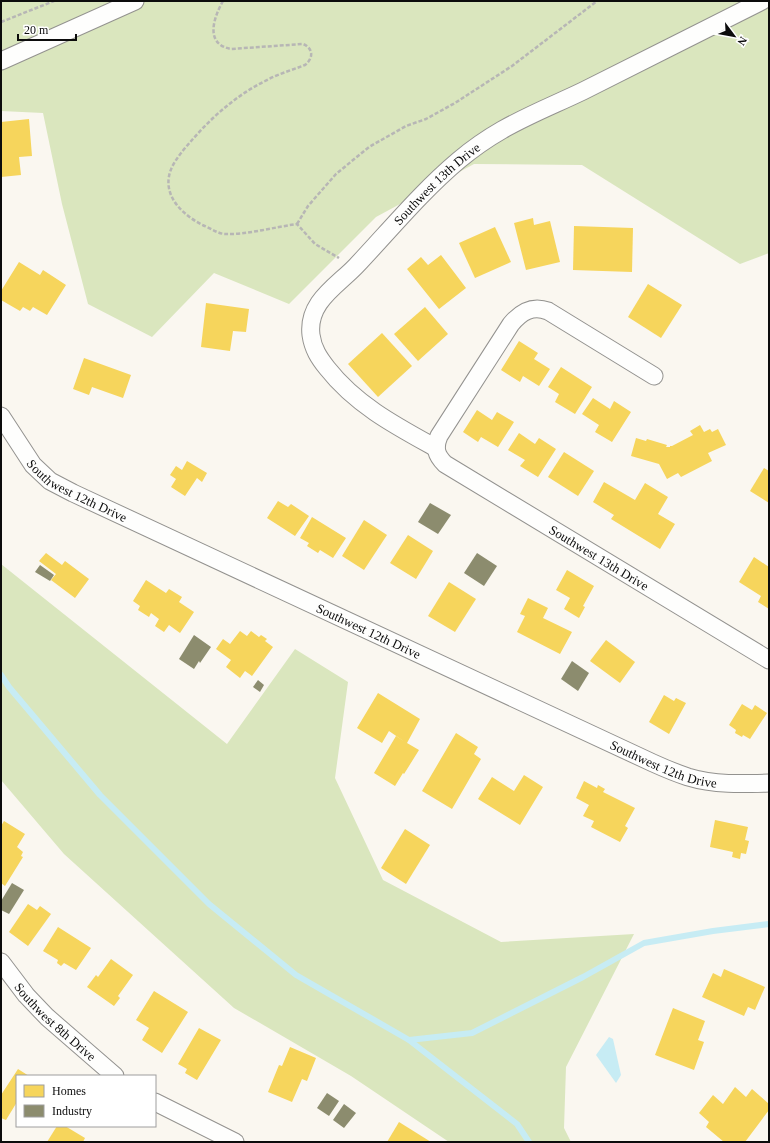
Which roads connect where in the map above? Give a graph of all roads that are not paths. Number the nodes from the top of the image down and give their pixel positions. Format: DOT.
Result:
graph roads {
  1 [pos="135,1"];
  2 [pos="762,1"];
  3 [pos="1,61"];
  4 [pos="654,376"];
  5 [pos="1,416"];
  6 [pos="438,442"];
  7 [pos="769,660"];
  8 [pos="769,783"];
  9 [pos="1,962"];
  10 [pos="114,1075"];
  11 [pos="156,1102"];
  12 [pos="235,1142"];
  1 -- 3 [label="street"];
  2 -- 6 [label="street, Southwest 13th Drive"];
  4 -- 6 [label="street"];
  5 -- 8 [label="street, Southwest 12th Drive"];
  6 -- 7 [label="street, Southwest 13th Drive"];
  9 -- 10 [label="street, Southwest 8th Drive"];
  11 -- 12 [label="street"];
}
